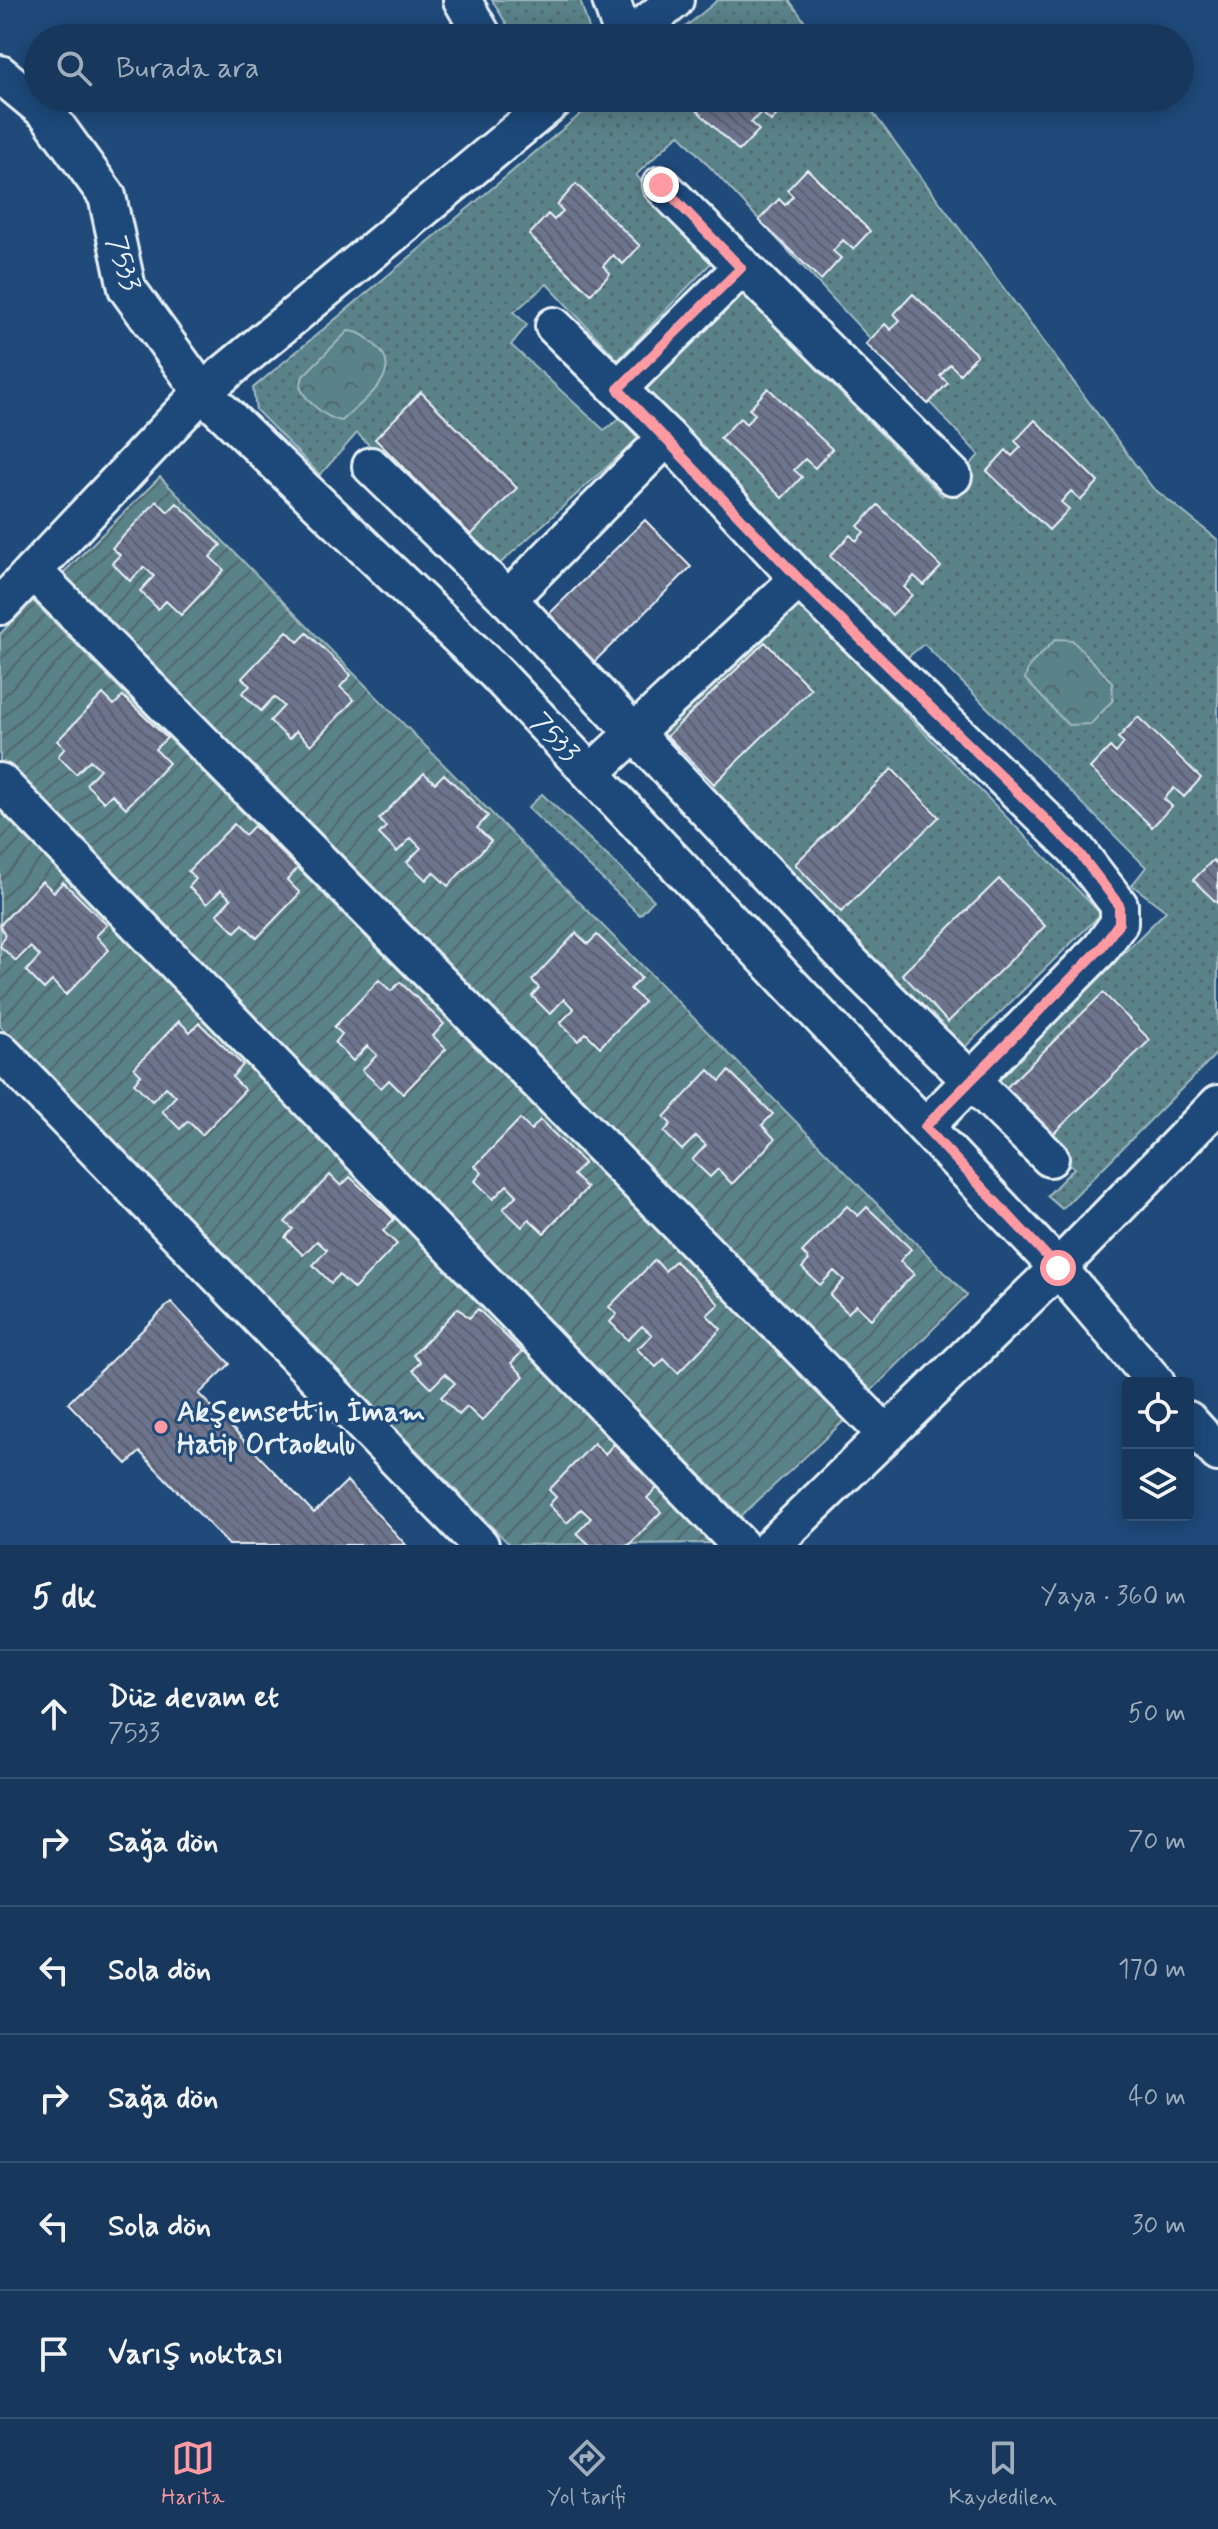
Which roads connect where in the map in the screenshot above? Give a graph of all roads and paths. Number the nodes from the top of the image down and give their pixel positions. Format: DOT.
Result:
graph roads {
  1 [pos="462,0"];
  2 [pos="611,0"];
  3 [pos="675,0"];
  4 [pos="476,24"];
  5 [pos="621,24"];
  6 [pos="645,24"];
  7 [pos="0,74"];
  8 [pos="24,94"];
  9 [pos="46,112"];
  10 [pos="528,112"];
  11 [pos="661,185"];
  12 [pos="741,268"];
  13 [pos="554,326"];
  14 [pos="618,389"];
  15 [pos="202,392"];
  16 [pos="667,437"];
  17 [pos="371,466"];
  18 [pos="953,476"];
  19 [pos="33,571"];
  20 [pos="799,579"];
  21 [pos="508,599"];
  22 [pos="0,606"];
  23 [pos="634,733"];
  24 [pos="591,773"];
  25 [pos="0,782"];
  26 [pos="0,1051"];
  27 [pos="971,1080"];
  28 [pos="1218,1104"];
  29 [pos="925,1127"];
  30 [pos="1050,1158"];
  31 [pos="1058,1268"];
  32 [pos="1151,1377"];
  33 [pos="1194,1427"];
  34 [pos="886,1434"];
  35 [pos="1218,1453"];
  36 [pos="480,1545"];
  37 [pos="740,1545"];
  38 [pos="772,1545"];
  1 -- 4 [label="street"];
  2 -- 5 [label="street"];
  3 -- 6 [label="street"];
  7 -- 8 [label="street, 7533"];
  9 -- 15 [label="street, 7533"];
  10 -- 15 [label="street"];
  11 -- 12 [label="street"];
  12 -- 14 [label="street"];
  12 -- 18 [label="street"];
  13 -- 14 [label="street"];
  14 -- 16 [label="street"];
  15 -- 19 [label="street"];
  15 -- 24 [label="street, 7533"];
  16 -- 20 [label="street"];
  16 -- 21 [label="street"];
  17 -- 21 [label="street"];
  19 -- 22 [label="street"];
  19 -- 34 [label="street"];
  20 -- 23 [label="street"];
  20 -- 27 [label="street"];
  21 -- 23 [label="street"];
  23 -- 24 [label="street"];
  23 -- 27 [label="street"];
  24 -- 29 [label="street, 7533"];
  25 -- 37 [label="street"];
  26 -- 36 [label="street"];
  27 -- 29 [label="street"];
  27 -- 30 [label="street"];
  28 -- 31 [label="street"];
  29 -- 31 [label="street, 7533"];
  31 -- 32 [label="street, 7533"];
  31 -- 34 [label="street"];
  33 -- 35 [label="street"];
  34 -- 38 [label="street"];
}
